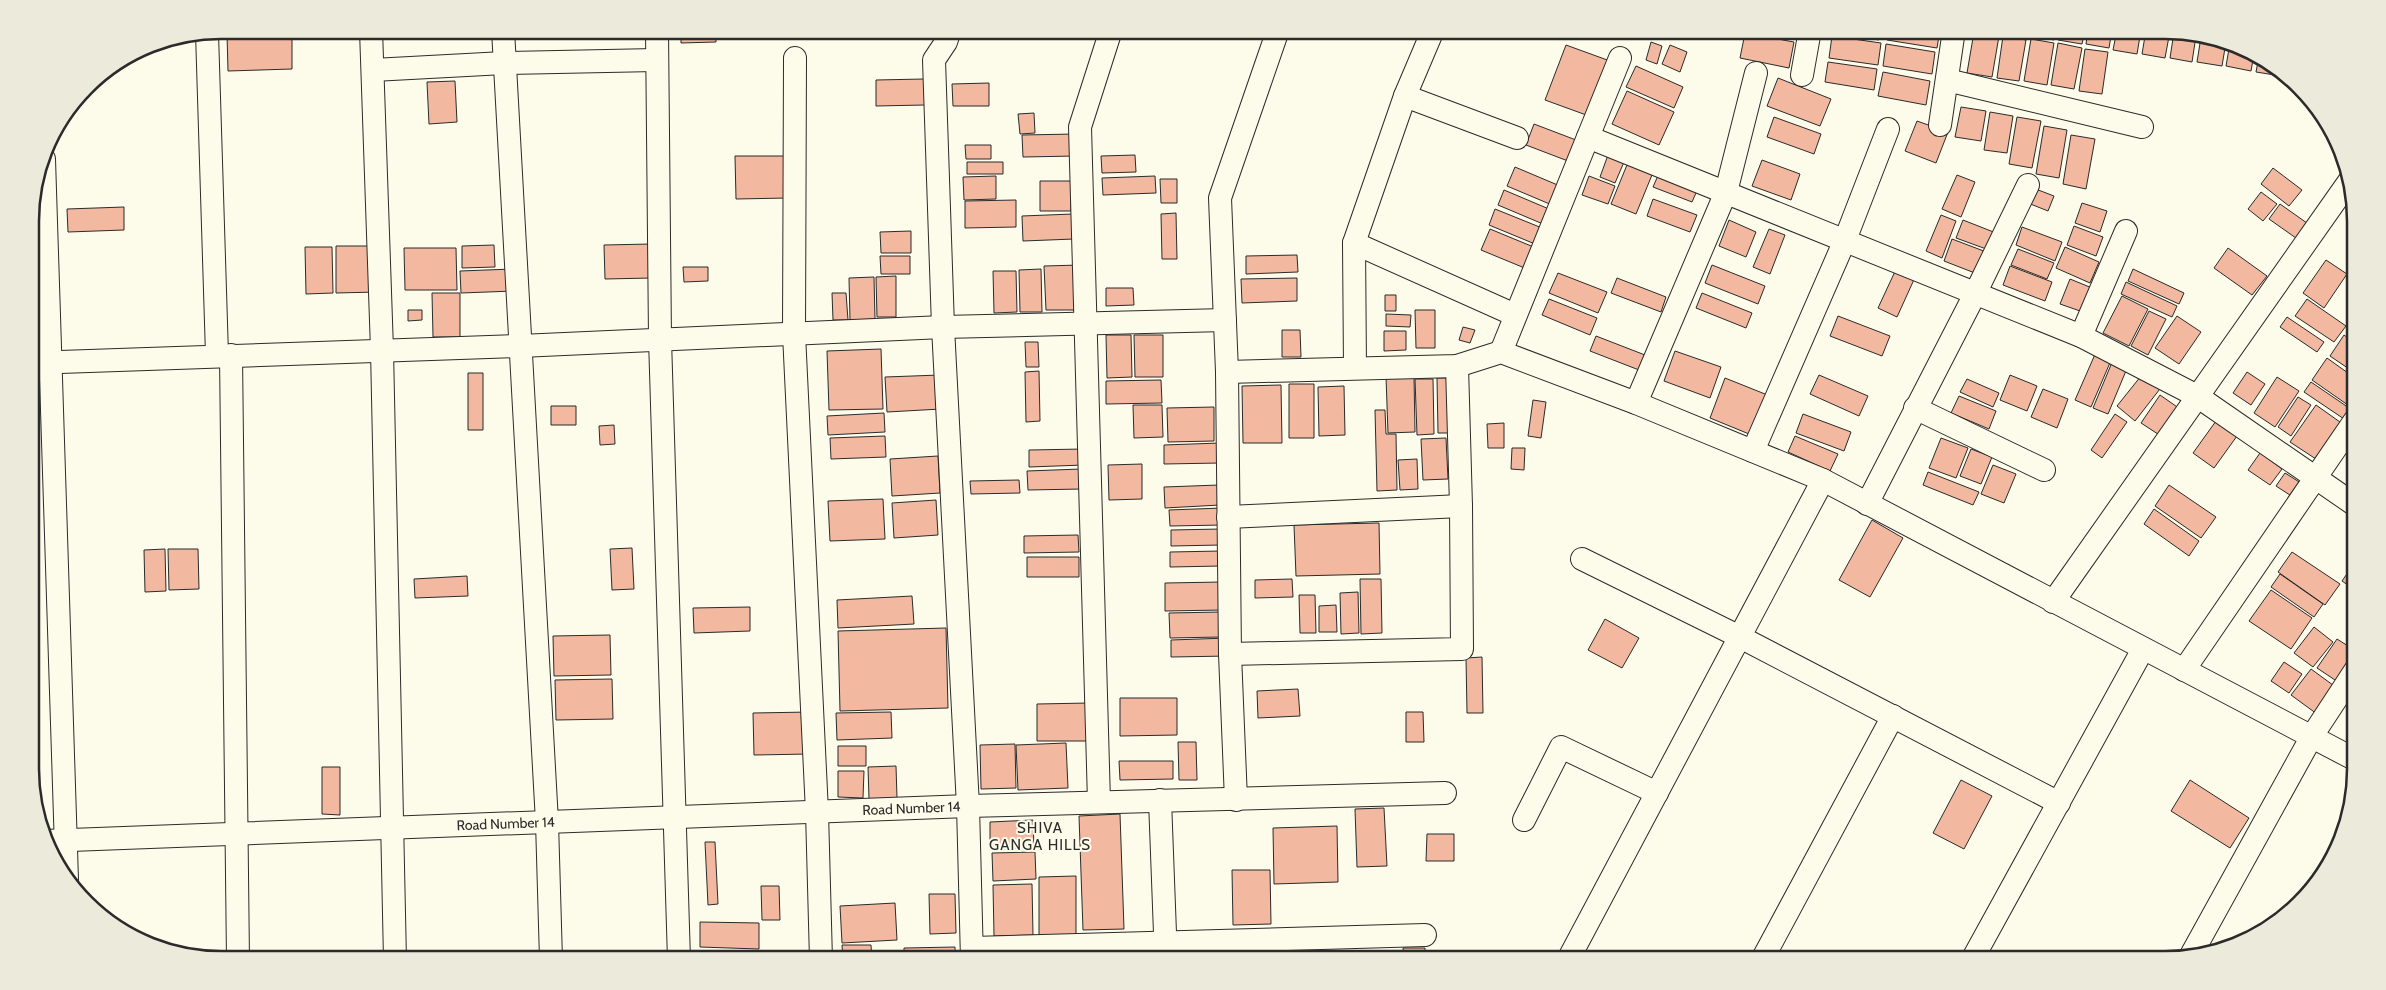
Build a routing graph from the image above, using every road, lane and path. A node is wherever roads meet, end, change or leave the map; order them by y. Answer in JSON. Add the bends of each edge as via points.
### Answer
{"nodes":[{"id":1,"x":207,"y":39,"type":"edge"},
{"id":2,"x":371,"y":39,"type":"edge"},
{"id":3,"x":503,"y":39,"type":"edge"},
{"id":4,"x":657,"y":39,"type":"edge"},
{"id":5,"x":947,"y":39,"type":"edge"},
{"id":6,"x":1108,"y":39,"type":"edge"},
{"id":7,"x":1275,"y":39,"type":"edge"},
{"id":8,"x":1429,"y":39,"type":"edge"},
{"id":9,"x":1808,"y":39,"type":"edge"},
{"id":10,"x":1953,"y":39,"type":"edge"},
{"id":11,"x":795,"y":58,"type":"dead end"},
{"id":12,"x":1620,"y":58,"type":"dead end"},
{"id":13,"x":656,"y":60,"type":"junction"},
{"id":14,"x":504,"y":63,"type":"junction"},
{"id":15,"x":373,"y":70,"type":"junction"},
{"id":16,"x":1756,"y":73,"type":"dead end"},
{"id":17,"x":1802,"y":75,"type":"dead end"},
{"id":18,"x":1947,"y":80,"type":"junction"},
{"id":19,"x":1405,"y":96,"type":"junction"},
{"id":20,"x":1940,"y":125,"type":"dead end"},
{"id":21,"x":2142,"y":127,"type":"dead end"},
{"id":22,"x":1888,"y":129,"type":"dead end"},
{"id":23,"x":1588,"y":137,"type":"junction"},
{"id":24,"x":1517,"y":138,"type":"dead end"},
{"id":25,"x":44,"y":179,"type":"edge"},
{"id":26,"x":2028,"y":185,"type":"dead end"},
{"id":27,"x":2344,"y":188,"type":"edge"},
{"id":28,"x":1726,"y":192,"type":"junction"},
{"id":29,"x":2126,"y":231,"type":"dead end"},
{"id":30,"x":1845,"y":240,"type":"junction"},
{"id":31,"x":1354,"y":243,"type":"junction"},
{"id":32,"x":1975,"y":294,"type":"junction"},
{"id":33,"x":1515,"y":315,"type":"junction"},
{"id":34,"x":1225,"y":320,"type":"junction"},
{"id":35,"x":1086,"y":322,"type":"junction"},
{"id":36,"x":943,"y":327,"type":"junction"},
{"id":37,"x":794,"y":334,"type":"junction"},
{"id":38,"x":2081,"y":336,"type":"junction"},
{"id":39,"x":660,"y":339,"type":"junction"},
{"id":40,"x":520,"y":346,"type":"junction"},
{"id":41,"x":382,"y":350,"type":"junction"},
{"id":42,"x":1501,"y":352,"type":"junction"},
{"id":43,"x":224,"y":355,"type":"junction"},
{"id":44,"x":41,"y":363,"type":"edge"},
{"id":45,"x":1457,"y":366,"type":"junction"},
{"id":46,"x":1355,"y":368,"type":"junction"},
{"id":47,"x":1226,"y":372,"type":"junction"},
{"id":48,"x":2198,"y":396,"type":"junction"},
{"id":49,"x":1636,"y":403,"type":"junction"},
{"id":50,"x":1915,"y":408,"type":"junction"},
{"id":51,"x":2347,"y":431,"type":"edge"},
{"id":52,"x":1753,"y":451,"type":"junction"},
{"id":53,"x":2044,"y":470,"type":"dead end"},
{"id":54,"x":2316,"y":476,"type":"junction"},
{"id":55,"x":1823,"y":480,"type":"junction"},
{"id":56,"x":2347,"y":499,"type":"edge"},
{"id":57,"x":1867,"y":504,"type":"junction"},
{"id":58,"x":1461,"y":506,"type":"junction"},
{"id":59,"x":1228,"y":517,"type":"junction"},
{"id":60,"x":1582,"y":559,"type":"dead end"},
{"id":61,"x":2053,"y":602,"type":"junction"},
{"id":62,"x":1740,"y":637,"type":"junction"},
{"id":63,"x":2143,"y":649,"type":"junction"},
{"id":64,"x":1230,"y":654,"type":"junction"},
{"id":65,"x":2184,"y":670,"type":"junction"},
{"id":66,"x":2347,"y":683,"type":"edge"},
{"id":67,"x":1893,"y":716,"type":"junction"},
{"id":68,"x":2312,"y":736,"type":"junction"},
{"id":69,"x":2347,"y":755,"type":"edge"},
{"id":70,"x":1444,"y":793,"type":"dead end"},
{"id":71,"x":1657,"y":793,"type":"junction"},
{"id":72,"x":1160,"y":800,"type":"junction"},
{"id":73,"x":1236,"y":800,"type":"junction"},
{"id":74,"x":1099,"y":802,"type":"junction"},
{"id":75,"x":2059,"y":803,"type":"junction"},
{"id":76,"x":968,"y":806,"type":"junction"},
{"id":77,"x":817,"y":812,"type":"junction"},
{"id":78,"x":675,"y":818,"type":"junction"},
{"id":79,"x":1524,"y":820,"type":"dead end"},
{"id":80,"x":547,"y":822,"type":"junction"},
{"id":81,"x":391,"y":828,"type":"junction"},
{"id":82,"x":235,"y":834,"type":"junction"},
{"id":83,"x":55,"y":841,"type":"edge"},
{"id":84,"x":1425,"y":935,"type":"dead end"},
{"id":85,"x":2194,"y":949,"type":"edge"},
{"id":86,"x":238,"y":951,"type":"edge"},
{"id":87,"x":395,"y":951,"type":"edge"},
{"id":88,"x":551,"y":951,"type":"edge"},
{"id":89,"x":679,"y":951,"type":"edge"},
{"id":90,"x":821,"y":951,"type":"edge"},
{"id":91,"x":972,"y":951,"type":"edge"},
{"id":92,"x":1166,"y":951,"type":"edge"},
{"id":93,"x":1573,"y":951,"type":"edge"},
{"id":94,"x":1767,"y":951,"type":"edge"},
{"id":95,"x":1977,"y":951,"type":"edge"}],
"edges":[{"from":1,"to":43,"type":"street"},
{"from":2,"to":15,"type":"street"},
{"from":3,"to":14,"type":"street"},
{"from":4,"to":13,"type":"street"},
{"from":5,"to":36,"type":"street","via":[[934,60]]},
{"from":6,"to":35,"type":"street","via":[[1080,127]]},
{"from":7,"to":34,"type":"street","via":[[1220,198]]},
{"from":8,"to":19,"type":"street"},
{"from":9,"to":17,"type":"street"},
{"from":10,"to":18,"type":"street"},
{"from":11,"to":37,"type":"street"},
{"from":12,"to":23,"type":"street"},
{"from":13,"to":14,"type":"street"},
{"from":13,"to":39,"type":"street"},
{"from":14,"to":15,"type":"street"},
{"from":14,"to":40,"type":"street"},
{"from":15,"to":41,"type":"street"},
{"from":16,"to":28,"type":"street"},
{"from":18,"to":20,"type":"street"},
{"from":18,"to":21,"type":"street"},
{"from":19,"to":24,"type":"street"},
{"from":19,"to":31,"type":"street"},
{"from":22,"to":30,"type":"street"},
{"from":23,"to":28,"type":"street"},
{"from":23,"to":33,"type":"street"},
{"from":25,"to":44,"type":"street"},
{"from":26,"to":32,"type":"street"},
{"from":27,"to":48,"type":"street"},
{"from":28,"to":30,"type":"street"},
{"from":28,"to":49,"type":"street"},
{"from":29,"to":38,"type":"street"},
{"from":30,"to":32,"type":"street"},
{"from":30,"to":52,"type":"street"},
{"from":31,"to":33,"type":"street"},
{"from":31,"to":46,"type":"street"},
{"from":32,"to":38,"type":"street"},
{"from":32,"to":50,"type":"street"},
{"from":33,"to":42,"type":"street"},
{"from":34,"to":35,"type":"street"},
{"from":34,"to":47,"type":"street"},
{"from":35,"to":36,"type":"street"},
{"from":35,"to":74,"type":"street"},
{"from":36,"to":37,"type":"street"},
{"from":36,"to":76,"type":"street"},
{"from":37,"to":39,"type":"street"},
{"from":37,"to":77,"type":"street"},
{"from":38,"to":48,"type":"street"},
{"from":39,"to":40,"type":"street"},
{"from":39,"to":78,"type":"street"},
{"from":40,"to":41,"type":"street"},
{"from":40,"to":80,"type":"street"},
{"from":41,"to":43,"type":"street"},
{"from":41,"to":81,"type":"street"},
{"from":42,"to":45,"type":"street"},
{"from":42,"to":49,"type":"street"},
{"from":43,"to":44,"type":"street"},
{"from":43,"to":82,"type":"street"},
{"from":44,"to":83,"type":"street"},
{"from":45,"to":46,"type":"street"},
{"from":45,"to":58,"type":"street"},
{"from":46,"to":47,"type":"street"},
{"from":47,"to":59,"type":"street"},
{"from":48,"to":54,"type":"street"},
{"from":48,"to":61,"type":"street"},
{"from":49,"to":52,"type":"street"},
{"from":50,"to":53,"type":"street"},
{"from":50,"to":57,"type":"street"},
{"from":51,"to":54,"type":"street"},
{"from":52,"to":55,"type":"street"},
{"from":54,"to":56,"type":"street"},
{"from":54,"to":65,"type":"street"},
{"from":55,"to":57,"type":"street"},
{"from":55,"to":62,"type":"street"},
{"from":57,"to":61,"type":"street"},
{"from":58,"to":59,"type":"street"},
{"from":58,"to":64,"type":"street","via":[[1462,649]]},
{"from":59,"to":64,"type":"street"},
{"from":60,"to":62,"type":"street"},
{"from":61,"to":63,"type":"street"},
{"from":62,"to":67,"type":"street"},
{"from":62,"to":71,"type":"street"},
{"from":63,"to":65,"type":"street"},
{"from":63,"to":75,"type":"street"},
{"from":64,"to":73,"type":"street"},
{"from":65,"to":68,"type":"street"},
{"from":66,"to":68,"type":"street"},
{"from":67,"to":75,"type":"street"},
{"from":67,"to":94,"type":"street"},
{"from":68,"to":69,"type":"street"},
{"from":68,"to":85,"type":"street"},
{"from":70,"to":73,"type":"street","name":"Road Number 14"},
{"from":71,"to":79,"type":"street","via":[[1561,747]]},
{"from":71,"to":93,"type":"street"},
{"from":72,"to":73,"type":"street","name":"Road Number 14"},
{"from":72,"to":74,"type":"street","name":"Road Number 14"},
{"from":72,"to":92,"type":"street"},
{"from":74,"to":76,"type":"street","name":"Road Number 14"},
{"from":75,"to":95,"type":"street"},
{"from":76,"to":77,"type":"street","name":"Road Number 14"},
{"from":76,"to":91,"type":"street"},
{"from":77,"to":78,"type":"street","name":"Road Number 14"},
{"from":77,"to":90,"type":"street"},
{"from":78,"to":80,"type":"street","name":"Road Number 14"},
{"from":78,"to":89,"type":"street"},
{"from":80,"to":81,"type":"street","name":"Road Number 14"},
{"from":80,"to":88,"type":"street"},
{"from":81,"to":82,"type":"street","name":"Road Number 14"},
{"from":81,"to":87,"type":"street"},
{"from":82,"to":83,"type":"street","name":"Road Number 14"},
{"from":82,"to":86,"type":"street"},
{"from":84,"to":92,"type":"street"}]}
